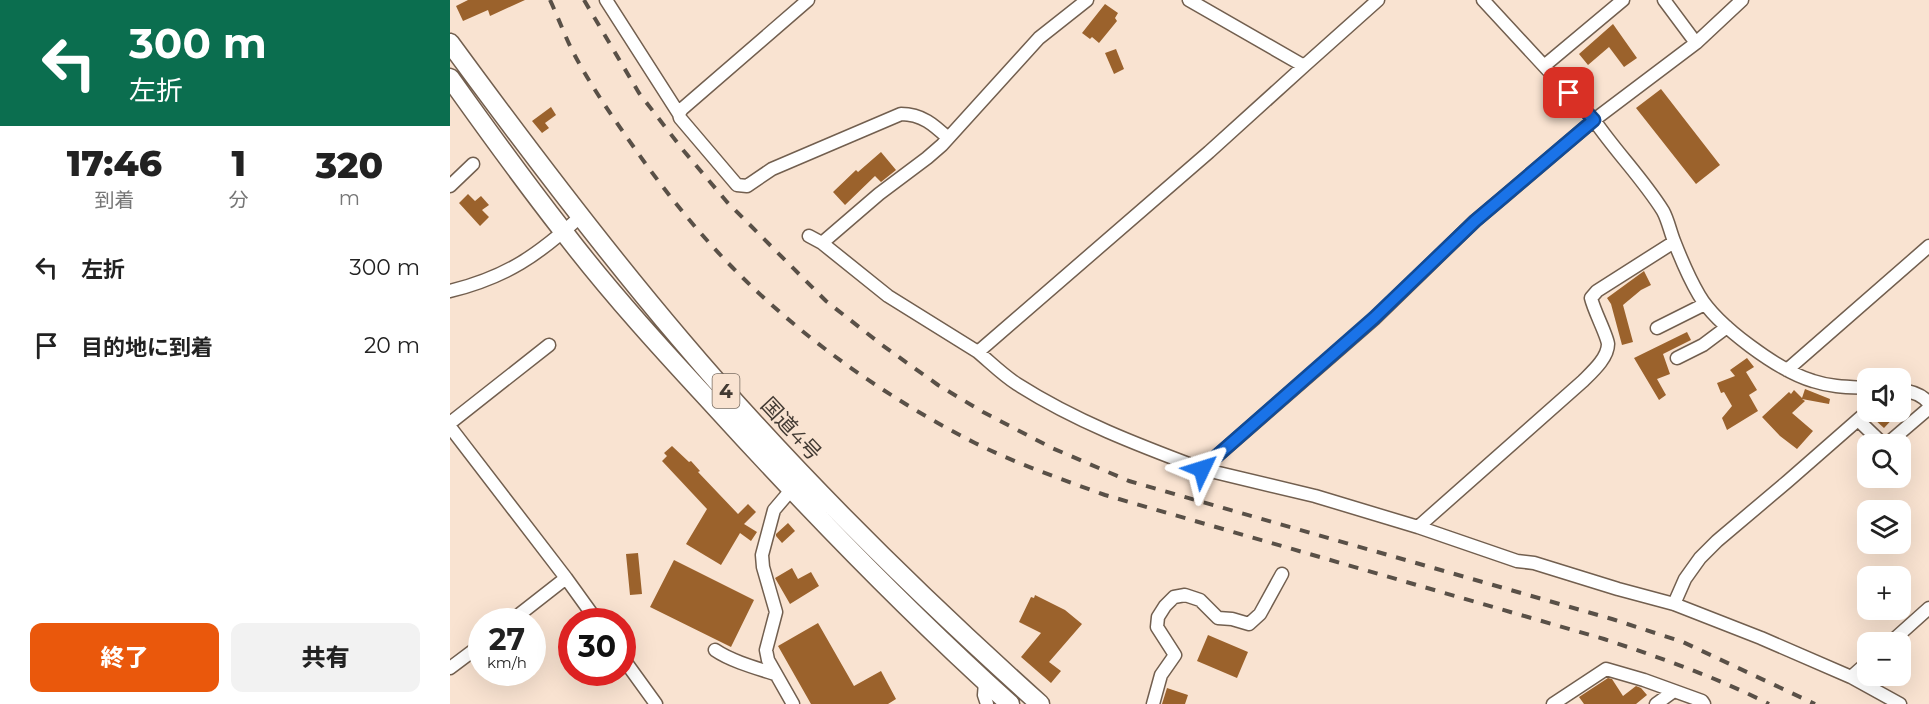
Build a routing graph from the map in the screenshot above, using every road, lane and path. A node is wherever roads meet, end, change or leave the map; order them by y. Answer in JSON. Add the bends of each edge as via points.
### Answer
{"nodes":[{"id":1,"x":606,"y":0,"type":"edge"},
{"id":2,"x":808,"y":0,"type":"edge"},
{"id":3,"x":1087,"y":0,"type":"edge"},
{"id":4,"x":1189,"y":0,"type":"edge"},
{"id":5,"x":1378,"y":0,"type":"edge"},
{"id":6,"x":1483,"y":0,"type":"edge"},
{"id":7,"x":1623,"y":0,"type":"edge"},
{"id":8,"x":1664,"y":0,"type":"edge"},
{"id":9,"x":1742,"y":0,"type":"edge"},
{"id":10,"x":450,"y":43,"type":"edge"},
{"id":11,"x":1696,"y":43,"type":"junction"},
{"id":12,"x":1304,"y":66,"type":"junction"},
{"id":13,"x":1544,"y":66,"type":"junction"},
{"id":14,"x":450,"y":78,"type":"edge"},
{"id":15,"x":679,"y":114,"type":"junction"},
{"id":16,"x":1594,"y":120,"type":"junction"},
{"id":17,"x":948,"y":138,"type":"junction"},
{"id":18,"x":473,"y":164,"type":"dead end"},
{"id":19,"x":450,"y":186,"type":"edge"},
{"id":20,"x":581,"y":216,"type":"junction"},
{"id":21,"x":563,"y":232,"type":"junction"},
{"id":22,"x":808,"y":236,"type":"dead end"},
{"id":23,"x":1674,"y":242,"type":"junction"},
{"id":24,"x":822,"y":243,"type":"junction"},
{"id":25,"x":1929,"y":246,"type":"edge"},
{"id":26,"x":450,"y":291,"type":"edge"},
{"id":27,"x":1705,"y":304,"type":"junction"},
{"id":28,"x":1727,"y":327,"type":"junction"},
{"id":29,"x":1657,"y":328,"type":"dead end"},
{"id":30,"x":549,"y":345,"type":"dead end"},
{"id":31,"x":978,"y":352,"type":"junction"},
{"id":32,"x":1677,"y":358,"type":"dead end"},
{"id":33,"x":1787,"y":369,"type":"junction"},
{"id":34,"x":1857,"y":387,"type":"edge"},
{"id":35,"x":1911,"y":392,"type":"edge"},
{"id":36,"x":1929,"y":403,"type":"edge"},
{"id":37,"x":1929,"y":408,"type":"edge"},
{"id":38,"x":1857,"y":421,"type":"edge"},
{"id":39,"x":1860,"y":422,"type":"edge"},
{"id":40,"x":450,"y":425,"type":"edge"},
{"id":41,"x":1874,"y":434,"type":"edge"},
{"id":42,"x":1897,"y":434,"type":"edge"},
{"id":43,"x":1202,"y":469,"type":"junction"},
{"id":44,"x":791,"y":490,"type":"junction"},
{"id":45,"x":1418,"y":527,"type":"junction"},
{"id":46,"x":1282,"y":574,"type":"dead end"},
{"id":47,"x":567,"y":578,"type":"junction"},
{"id":48,"x":1674,"y":604,"type":"junction"},
{"id":49,"x":528,"y":608,"type":"edge"},
{"id":50,"x":588,"y":608,"type":"edge"},
{"id":51,"x":1929,"y":608,"type":"edge"},
{"id":52,"x":1902,"y":632,"type":"edge"},
{"id":53,"x":715,"y":650,"type":"dead end"},
{"id":54,"x":468,"y":654,"type":"edge"},
{"id":55,"x":450,"y":668,"type":"edge"},
{"id":56,"x":1857,"y":672,"type":"edge"},
{"id":57,"x":775,"y":674,"type":"junction"},
{"id":58,"x":636,"y":676,"type":"edge"},
{"id":59,"x":1851,"y":677,"type":"junction"},
{"id":60,"x":985,"y":682,"type":"junction"},
{"id":61,"x":1674,"y":691,"type":"junction"},
{"id":62,"x":656,"y":704,"type":"edge"},
{"id":63,"x":793,"y":704,"type":"edge"},
{"id":64,"x":987,"y":704,"type":"edge"},
{"id":65,"x":1010,"y":704,"type":"edge"},
{"id":66,"x":1040,"y":704,"type":"edge"},
{"id":67,"x":1153,"y":704,"type":"edge"},
{"id":68,"x":1553,"y":704,"type":"edge"},
{"id":69,"x":1656,"y":704,"type":"edge"},
{"id":70,"x":1704,"y":704,"type":"edge"},
{"id":71,"x":1900,"y":704,"type":"edge"}],
"edges":[{"from":1,"to":15,"type":"street"},
{"from":2,"to":15,"type":"street"},
{"from":3,"to":17,"type":"street","via":[[1039,38]]},
{"from":4,"to":12,"type":"street"},
{"from":5,"to":12,"type":"street"},
{"from":6,"to":13,"type":"street"},
{"from":7,"to":13,"type":"street"},
{"from":8,"to":11,"type":"street"},
{"from":9,"to":11,"type":"street"},
{"from":10,"to":20,"type":"highway","name":"国道4号","number":"4"},
{"from":11,"to":16,"type":"street"},
{"from":12,"to":31,"type":"street"},
{"from":13,"to":16,"type":"street"},
{"from":14,"to":21,"type":"highway","name":"国道4号","number":"4"},
{"from":15,"to":17,"type":"street","via":[[733,181],[742,186],[772,169],[901,114],[924,117]]},
{"from":16,"to":23,"type":"street","via":[[1664,213]]},
{"from":16,"to":43,"type":"street","via":[[1475,221],[1374,318]]},
{"from":17,"to":24,"type":"street"},
{"from":18,"to":19,"type":"street"},
{"from":20,"to":21,"type":"street"},
{"from":20,"to":66,"type":"highway","name":"国道4号","number":"4","via":[[681,340],[804,477],[896,570]]},
{"from":21,"to":26,"type":"street","via":[[528,260],[474,285]]},
{"from":21,"to":44,"type":"highway","name":"国道4号","number":"4","via":[[666,354]]},
{"from":22,"to":24,"type":"street"},
{"from":23,"to":27,"type":"street"},
{"from":23,"to":45,"type":"street","via":[[1591,298],[1608,343],[1598,366]]},
{"from":24,"to":31,"type":"street","via":[[888,296]]},
{"from":25,"to":33,"type":"street"},
{"from":27,"to":28,"type":"street"},
{"from":27,"to":29,"type":"street"},
{"from":28,"to":32,"type":"street"},
{"from":28,"to":33,"type":"street"},
{"from":30,"to":40,"type":"street"},
{"from":31,"to":43,"type":"street","via":[[1016,383],[1082,421]]},
{"from":33,"to":34,"type":"street","via":[[1813,381]]},
{"from":35,"to":36,"type":"street"},
{"from":37,"to":42,"type":"street"},
{"from":38,"to":48,"type":"street","via":[[1700,558]]},
{"from":39,"to":41,"type":"street"},
{"from":40,"to":47,"type":"street"},
{"from":43,"to":45,"type":"street","via":[[1315,496]]},
{"from":44,"to":57,"type":"street","via":[[774,510],[762,555],[776,612],[766,650]]},
{"from":44,"to":60,"type":"highway","name":"国道4号","number":"4"},
{"from":45,"to":48,"type":"street","via":[[1517,561]]},
{"from":46,"to":67,"type":"street","via":[[1260,614],[1249,624],[1218,618],[1200,600],[1185,594],[1164,606],[1157,627],[1175,656],[1161,675]]},
{"from":47,"to":49,"type":"street"},
{"from":47,"to":50,"type":"street"},
{"from":48,"to":59,"type":"street"},
{"from":51,"to":52,"type":"street"},
{"from":53,"to":57,"type":"street","via":[[728,659]]},
{"from":54,"to":55,"type":"street"},
{"from":56,"to":59,"type":"street"},
{"from":57,"to":63,"type":"street"},
{"from":58,"to":62,"type":"street"},
{"from":59,"to":71,"type":"street"},
{"from":60,"to":64,"type":"street"},
{"from":60,"to":65,"type":"highway","name":"国道4号","number":"4"},
{"from":61,"to":68,"type":"street","via":[[1606,669]]},
{"from":61,"to":69,"type":"street"},
{"from":61,"to":70,"type":"street"}]}
